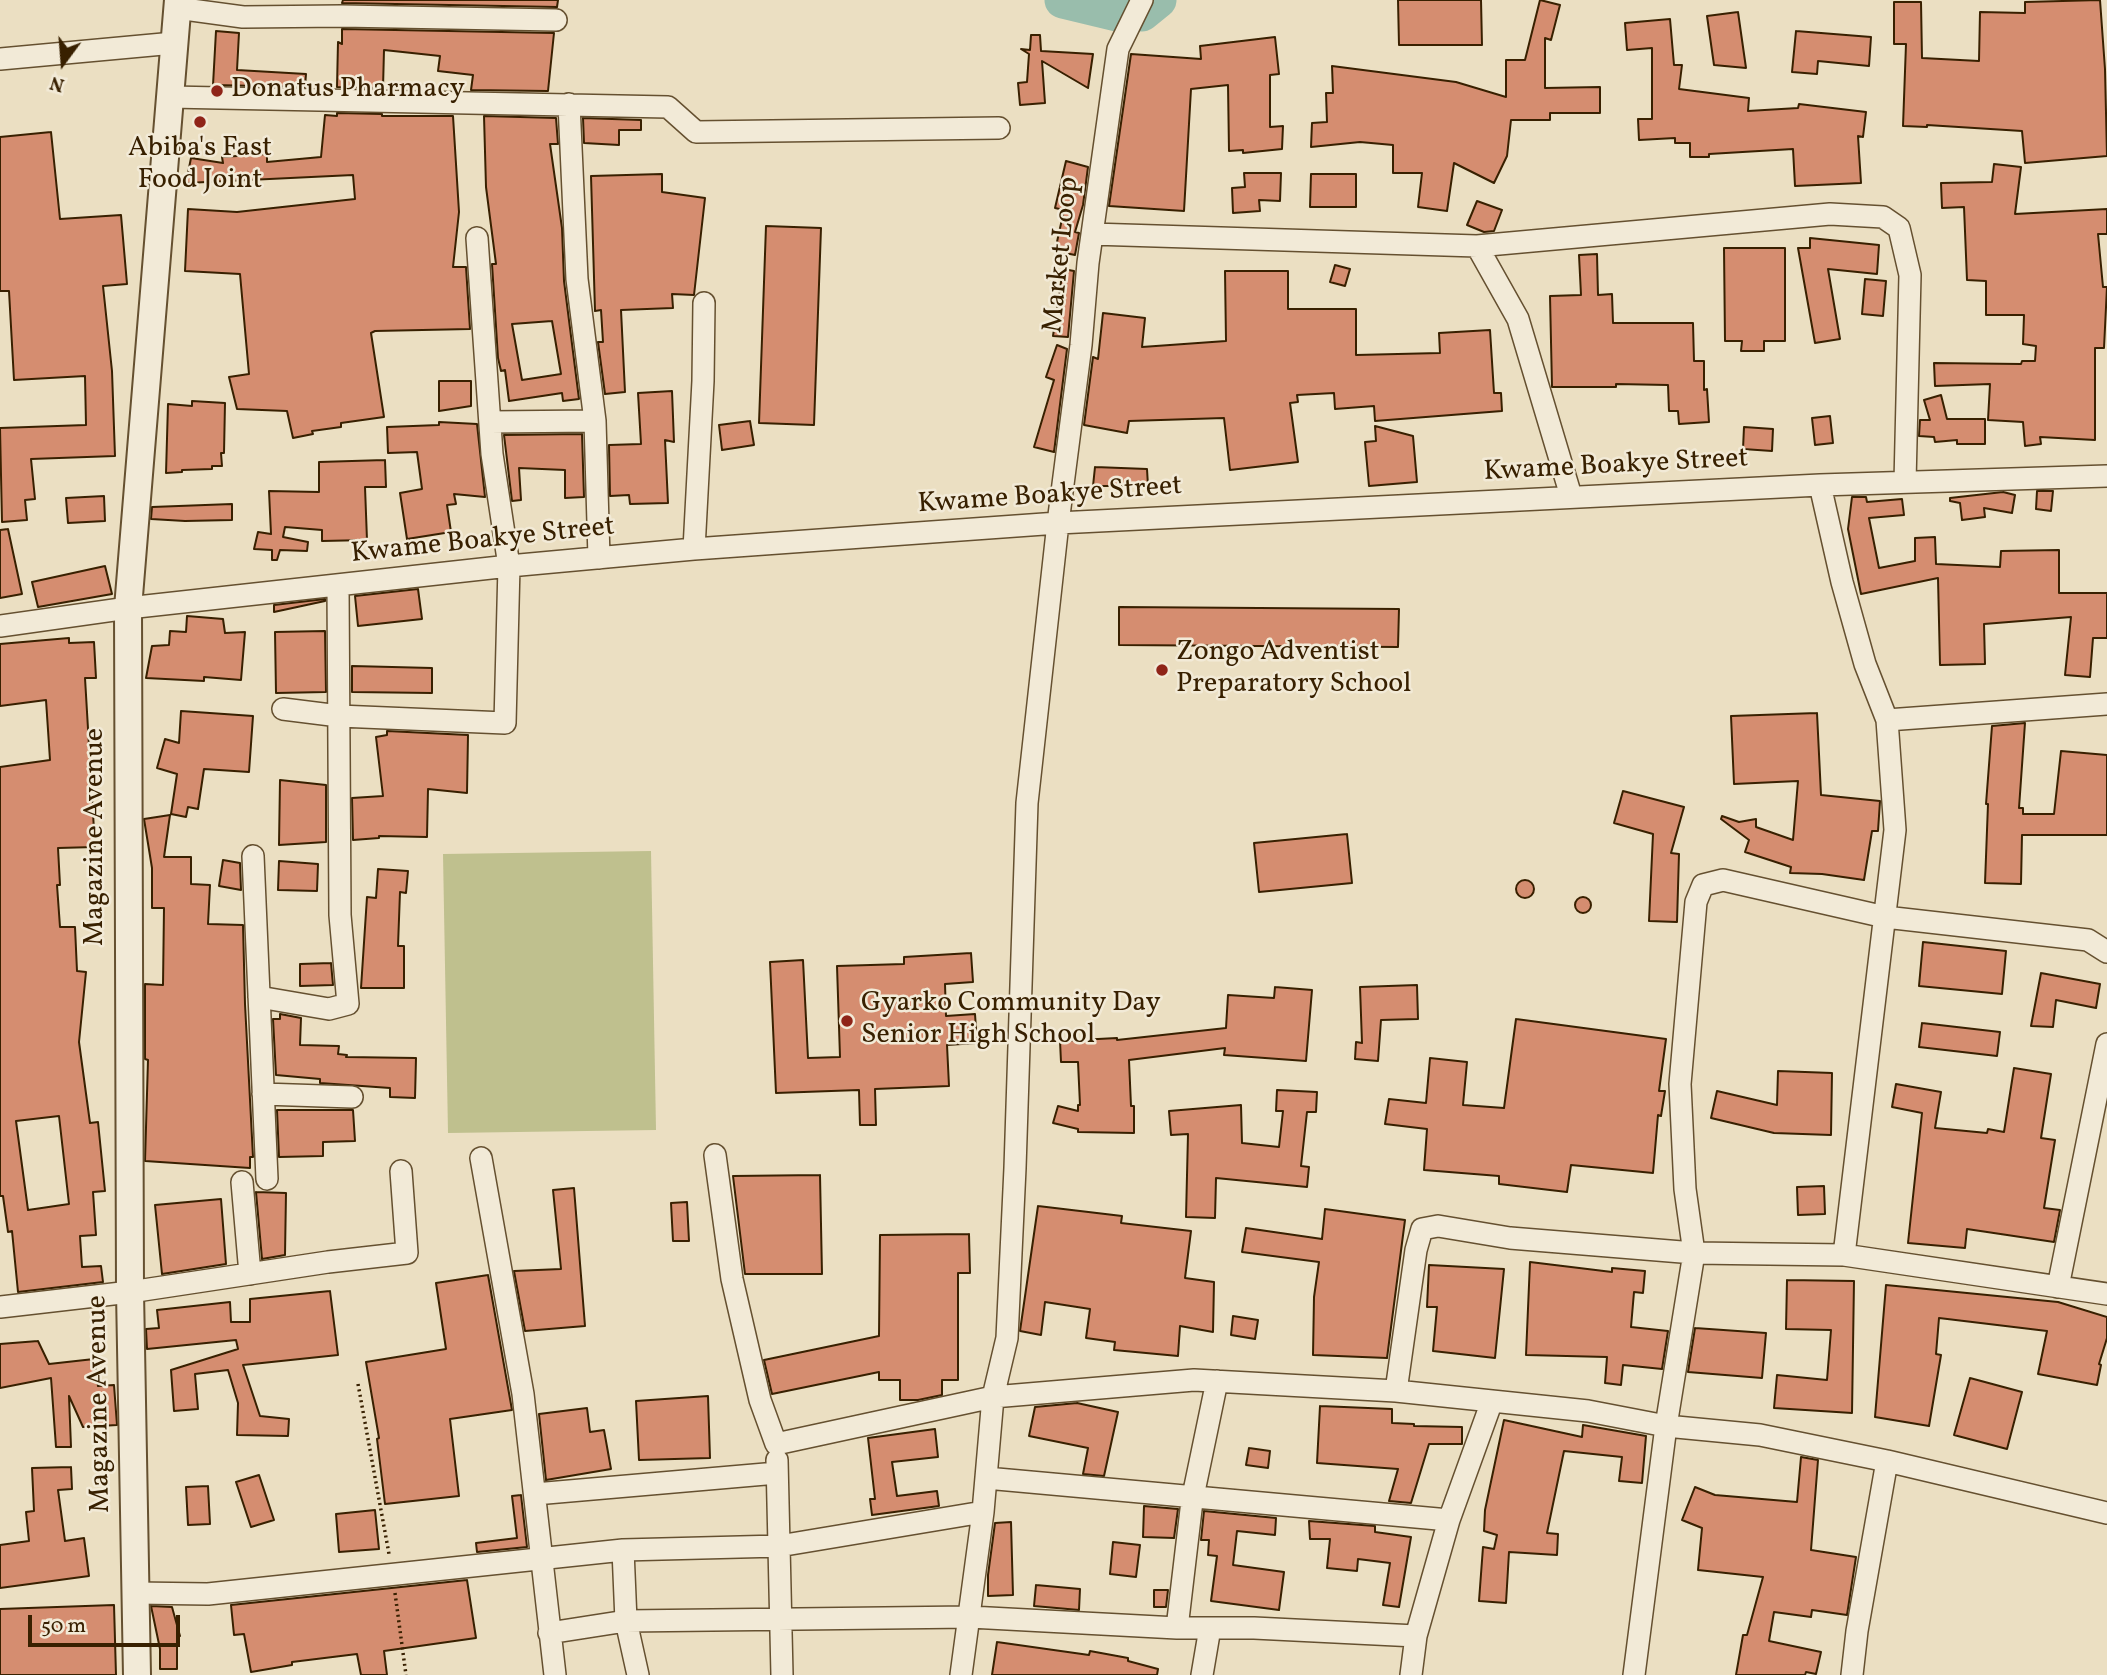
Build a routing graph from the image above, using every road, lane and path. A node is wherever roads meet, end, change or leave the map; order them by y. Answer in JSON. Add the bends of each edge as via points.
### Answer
{"nodes":[{"id":1,"x":1142,"y":0,"type":"edge"},
{"id":2,"x":177,"y":4,"type":"edge"},
{"id":3,"x":556,"y":20,"type":"dead end"},
{"id":4,"x":174,"y":43,"type":"junction"},
{"id":5,"x":0,"y":59,"type":"edge"},
{"id":6,"x":170,"y":97,"type":"junction"},
{"id":7,"x":569,"y":104,"type":"junction"},
{"id":8,"x":999,"y":128,"type":"dead end"},
{"id":9,"x":1092,"y":234,"type":"junction"},
{"id":10,"x":477,"y":238,"type":"dead end"},
{"id":11,"x":1477,"y":246,"type":"junction"},
{"id":12,"x":704,"y":303,"type":"dead end"},
{"id":13,"x":595,"y":421,"type":"junction"},
{"id":14,"x":490,"y":422,"type":"junction"},
{"id":15,"x":2107,"y":476,"type":"edge"},
{"id":16,"x":1905,"y":482,"type":"junction"},
{"id":17,"x":1820,"y":485,"type":"junction"},
{"id":18,"x":1571,"y":496,"type":"junction"},
{"id":19,"x":1058,"y":523,"type":"junction"},
{"id":20,"x":694,"y":549,"type":"junction"},
{"id":21,"x":599,"y":558,"type":"junction"},
{"id":22,"x":509,"y":566,"type":"junction"},
{"id":23,"x":338,"y":585,"type":"junction"},
{"id":24,"x":128,"y":608,"type":"junction"},
{"id":25,"x":0,"y":626,"type":"edge"},
{"id":26,"x":2107,"y":704,"type":"edge"},
{"id":27,"x":283,"y":709,"type":"dead end"},
{"id":28,"x":339,"y":716,"type":"junction"},
{"id":29,"x":1887,"y":720,"type":"junction"},
{"id":30,"x":253,"y":856,"type":"dead end"},
{"id":31,"x":1885,"y":917,"type":"junction"},
{"id":32,"x":2107,"y":952,"type":"edge"},
{"id":33,"x":259,"y":998,"type":"junction"},
{"id":34,"x":2107,"y":1044,"type":"edge"},
{"id":35,"x":263,"y":1094,"type":"junction"},
{"id":36,"x":352,"y":1097,"type":"dead end"},
{"id":37,"x":715,"y":1155,"type":"dead end"},
{"id":38,"x":481,"y":1158,"type":"dead end"},
{"id":39,"x":401,"y":1171,"type":"dead end"},
{"id":40,"x":267,"y":1179,"type":"dead end"},
{"id":41,"x":242,"y":1182,"type":"dead end"},
{"id":42,"x":1694,"y":1253,"type":"junction"},
{"id":43,"x":1844,"y":1255,"type":"junction"},
{"id":44,"x":250,"y":1274,"type":"junction"},
{"id":45,"x":2058,"y":1287,"type":"junction"},
{"id":46,"x":130,"y":1292,"type":"junction"},
{"id":47,"x":2107,"y":1294,"type":"edge"},
{"id":48,"x":0,"y":1307,"type":"edge"},
{"id":49,"x":1217,"y":1381,"type":"junction"},
{"id":50,"x":358,"y":1384,"type":"dead end"},
{"id":51,"x":1396,"y":1391,"type":"junction"},
{"id":52,"x":993,"y":1397,"type":"junction"},
{"id":53,"x":1492,"y":1401,"type":"junction"},
{"id":54,"x":1666,"y":1426,"type":"junction"},
{"id":55,"x":776,"y":1444,"type":"junction"},
{"id":56,"x":1887,"y":1461,"type":"junction"},
{"id":57,"x":777,"y":1473,"type":"junction"},
{"id":58,"x":986,"y":1478,"type":"junction"},
{"id":59,"x":535,"y":1494,"type":"junction"},
{"id":60,"x":1193,"y":1497,"type":"junction"},
{"id":61,"x":983,"y":1512,"type":"junction"},
{"id":62,"x":2107,"y":1513,"type":"edge"},
{"id":63,"x":1449,"y":1520,"type":"junction"},
{"id":64,"x":779,"y":1546,"type":"junction"},
{"id":65,"x":623,"y":1550,"type":"junction"},
{"id":66,"x":543,"y":1558,"type":"junction"},
{"id":67,"x":393,"y":1574,"type":"junction"},
{"id":68,"x":135,"y":1593,"type":"junction"},
{"id":69,"x":970,"y":1617,"type":"junction"},
{"id":70,"x":782,"y":1619,"type":"junction"},
{"id":71,"x":626,"y":1621,"type":"junction"},
{"id":72,"x":1177,"y":1628,"type":"junction"},
{"id":73,"x":1210,"y":1628,"type":"junction"},
{"id":74,"x":549,"y":1633,"type":"junction"},
{"id":75,"x":1416,"y":1636,"type":"junction"},
{"id":76,"x":136,"y":1675,"type":"edge"},
{"id":77,"x":406,"y":1675,"type":"edge"},
{"id":78,"x":555,"y":1675,"type":"edge"},
{"id":79,"x":638,"y":1675,"type":"edge"},
{"id":80,"x":782,"y":1675,"type":"edge"},
{"id":81,"x":961,"y":1675,"type":"edge"},
{"id":82,"x":1202,"y":1675,"type":"edge"},
{"id":83,"x":1411,"y":1675,"type":"edge"},
{"id":84,"x":1634,"y":1675,"type":"edge"},
{"id":85,"x":1852,"y":1675,"type":"edge"}],
"edges":[{"from":1,"to":9,"type":"street","name":"Market Loop","via":[[1118,49]]},
{"from":2,"to":3,"type":"street","via":[[243,17]]},
{"from":2,"to":4,"type":"street","name":"Magazine Avenue"},
{"from":4,"to":5,"type":"street"},
{"from":4,"to":6,"type":"street","name":"Magazine Avenue"},
{"from":6,"to":7,"type":"street"},
{"from":6,"to":24,"type":"street","name":"Magazine Avenue"},
{"from":7,"to":8,"type":"street","via":[[668,107],[696,132]]},
{"from":7,"to":13,"type":"street","via":[[577,279]]},
{"from":9,"to":11,"type":"street"},
{"from":9,"to":19,"type":"street","name":"Market Loop"},
{"from":10,"to":14,"type":"street"},
{"from":11,"to":16,"type":"street","via":[[1830,214],[1883,218],[1899,228],[1910,275]]},
{"from":11,"to":18,"type":"street","via":[[1518,319]]},
{"from":12,"to":20,"type":"street"},
{"from":13,"to":14,"type":"street"},
{"from":13,"to":21,"type":"street"},
{"from":14,"to":22,"type":"street"},
{"from":15,"to":16,"type":"street","name":"Kwame Boakye Street"},
{"from":16,"to":17,"type":"street","name":"Kwame Boakye Street"},
{"from":17,"to":18,"type":"street","name":"Kwame Boakye Street"},
{"from":17,"to":29,"type":"street","via":[[1865,664]]},
{"from":18,"to":19,"type":"street","name":"Kwame Boakye Street"},
{"from":19,"to":20,"type":"street","name":"Kwame Boakye Street"},
{"from":19,"to":52,"type":"street","name":"Market Loop","via":[[1027,803],[1007,1338]]},
{"from":20,"to":21,"type":"street","name":"Kwame Boakye Street"},
{"from":21,"to":22,"type":"street","name":"Kwame Boakye Street"},
{"from":22,"to":23,"type":"street","name":"Kwame Boakye Street"},
{"from":22,"to":28,"type":"street","via":[[505,723]]},
{"from":23,"to":24,"type":"street","name":"Kwame Boakye Street"},
{"from":23,"to":28,"type":"street"},
{"from":24,"to":25,"type":"street","name":"Kwame Boakye Street"},
{"from":24,"to":46,"type":"street","name":"Magazine Avenue"},
{"from":26,"to":29,"type":"street"},
{"from":27,"to":28,"type":"street"},
{"from":28,"to":33,"type":"street","via":[[340,915],[348,1004],[329,1009]]},
{"from":29,"to":31,"type":"street","via":[[1895,830]]},
{"from":30,"to":33,"type":"street"},
{"from":31,"to":32,"type":"street","via":[[2088,940]]},
{"from":31,"to":42,"type":"street","via":[[1723,880],[1703,885],[1696,902],[1680,1084],[1685,1189]]},
{"from":31,"to":43,"type":"street"},
{"from":33,"to":35,"type":"street"},
{"from":34,"to":45,"type":"street"},
{"from":35,"to":36,"type":"street"},
{"from":35,"to":40,"type":"street"},
{"from":37,"to":55,"type":"street","via":[[732,1279],[760,1400]]},
{"from":38,"to":59,"type":"street","via":[[523,1394]]},
{"from":39,"to":44,"type":"street","via":[[407,1253]]},
{"from":41,"to":44,"type":"street"},
{"from":42,"to":43,"type":"street"},
{"from":42,"to":51,"type":"street","via":[[1510,1238],[1438,1226],[1422,1229]]},
{"from":42,"to":54,"type":"street"},
{"from":43,"to":45,"type":"street"},
{"from":44,"to":46,"type":"street"},
{"from":45,"to":47,"type":"street"},
{"from":46,"to":48,"type":"street"},
{"from":46,"to":68,"type":"street","name":"Magazine Avenue"},
{"from":49,"to":51,"type":"street"},
{"from":49,"to":52,"type":"street"},
{"from":49,"to":60,"type":"street"},
{"from":50,"to":67,"type":"path"},
{"from":51,"to":53,"type":"street"},
{"from":52,"to":55,"type":"street"},
{"from":52,"to":58,"type":"street","name":"Market Loop"},
{"from":53,"to":54,"type":"street","via":[[1588,1411]]},
{"from":53,"to":63,"type":"street"},
{"from":54,"to":56,"type":"street","via":[[1760,1436]]},
{"from":54,"to":84,"type":"street"},
{"from":55,"to":57,"type":"street"},
{"from":56,"to":62,"type":"street"},
{"from":56,"to":85,"type":"street"},
{"from":57,"to":59,"type":"street"},
{"from":57,"to":64,"type":"street"},
{"from":58,"to":60,"type":"street"},
{"from":58,"to":61,"type":"street","name":"Market Loop"},
{"from":59,"to":66,"type":"street"},
{"from":60,"to":63,"type":"street"},
{"from":60,"to":72,"type":"street"},
{"from":61,"to":64,"type":"street"},
{"from":61,"to":69,"type":"street","name":"Market Loop"},
{"from":63,"to":75,"type":"street"},
{"from":64,"to":65,"type":"street"},
{"from":64,"to":70,"type":"street"},
{"from":65,"to":66,"type":"street"},
{"from":65,"to":71,"type":"street"},
{"from":66,"to":67,"type":"street"},
{"from":66,"to":74,"type":"street"},
{"from":67,"to":68,"type":"street","via":[[208,1594]]},
{"from":67,"to":77,"type":"path"},
{"from":68,"to":76,"type":"street","name":"Magazine Avenue"},
{"from":69,"to":70,"type":"street"},
{"from":69,"to":72,"type":"street"},
{"from":69,"to":81,"type":"street","name":"Market Loop"},
{"from":70,"to":71,"type":"street"},
{"from":70,"to":80,"type":"street"},
{"from":71,"to":74,"type":"street"},
{"from":71,"to":79,"type":"street"},
{"from":72,"to":73,"type":"street"},
{"from":73,"to":75,"type":"street"},
{"from":73,"to":82,"type":"street"},
{"from":74,"to":78,"type":"street"},
{"from":75,"to":83,"type":"street"}]}
